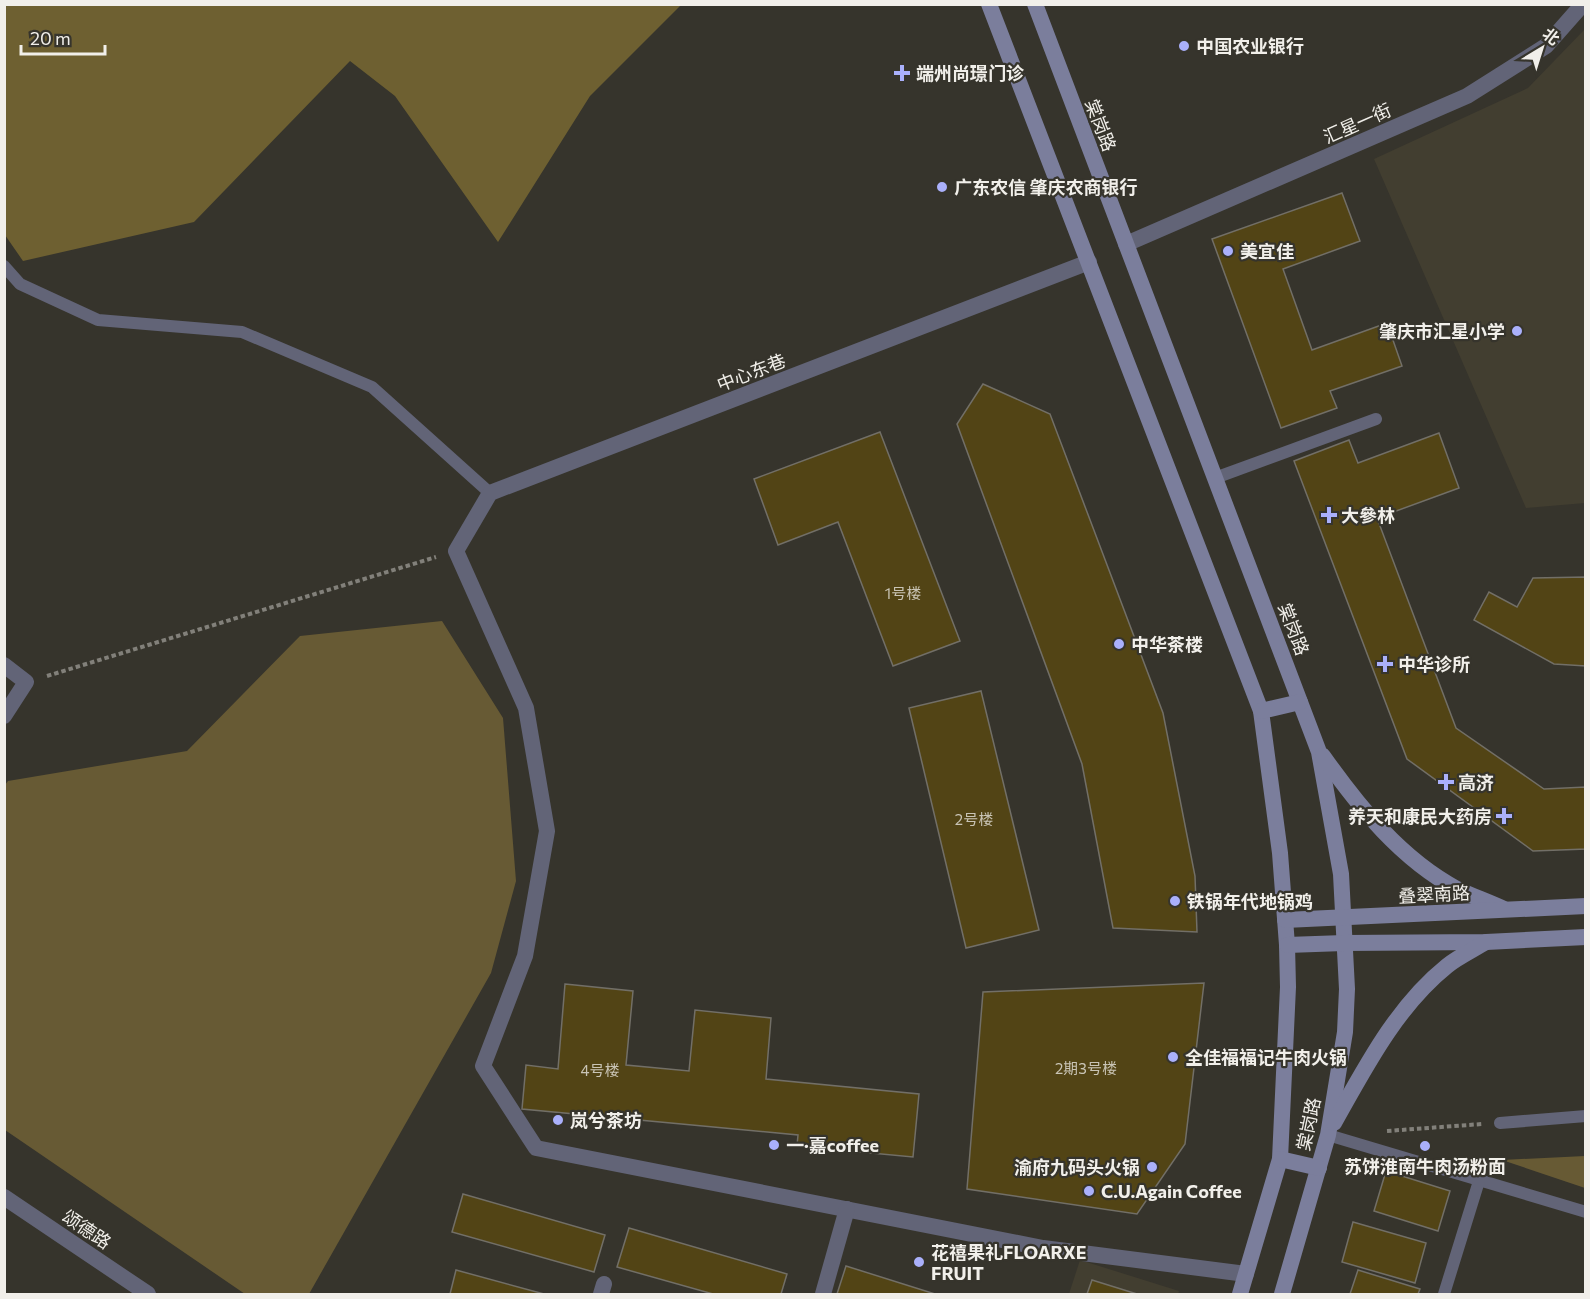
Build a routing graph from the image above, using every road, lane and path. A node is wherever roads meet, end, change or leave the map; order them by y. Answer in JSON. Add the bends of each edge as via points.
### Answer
{"nodes":[{"id":1,"x":989,"y":4,"type":"edge"},
{"id":2,"x":1035,"y":4,"type":"edge"},
{"id":3,"x":1583,"y":4,"type":"edge"},
{"id":4,"x":1126,"y":244,"type":"junction"},
{"id":5,"x":1089,"y":262,"type":"junction"},
{"id":6,"x":4,"y":266,"type":"edge"},
{"id":7,"x":1376,"y":419,"type":"dead end"},
{"id":8,"x":1215,"y":478,"type":"junction"},
{"id":9,"x":490,"y":493,"type":"junction"},
{"id":10,"x":456,"y":551,"type":"junction"},
{"id":11,"x":4,"y":665,"type":"edge"},
{"id":12,"x":26,"y":682,"type":"junction"},
{"id":13,"x":1300,"y":702,"type":"junction"},
{"id":14,"x":1261,"y":711,"type":"junction"},
{"id":15,"x":4,"y":716,"type":"edge"},
{"id":16,"x":1319,"y":752,"type":"junction"},
{"id":17,"x":1586,"y":906,"type":"edge"},
{"id":18,"x":1508,"y":910,"type":"junction"},
{"id":19,"x":1343,"y":917,"type":"junction"},
{"id":20,"x":1284,"y":920,"type":"junction"},
{"id":21,"x":1586,"y":937,"type":"edge"},
{"id":22,"x":1486,"y":942,"type":"junction"},
{"id":23,"x":1344,"y":943,"type":"junction"},
{"id":24,"x":1287,"y":945,"type":"junction"},
{"id":25,"x":1586,"y":1116,"type":"edge"},
{"id":26,"x":1500,"y":1123,"type":"joint"},
{"id":27,"x":1386,"y":1131,"type":"dead end"},
{"id":28,"x":1328,"y":1135,"type":"junction"},
{"id":29,"x":1280,"y":1159,"type":"junction"},
{"id":30,"x":1318,"y":1168,"type":"junction"},
{"id":31,"x":1479,"y":1181,"type":"junction"},
{"id":32,"x":4,"y":1197,"type":"edge"},
{"id":33,"x":847,"y":1209,"type":"junction"},
{"id":34,"x":1586,"y":1212,"type":"edge"},
{"id":35,"x":1246,"y":1274,"type":"junction"},
{"id":36,"x":148,"y":1294,"type":"edge"},
{"id":37,"x":823,"y":1294,"type":"edge"},
{"id":38,"x":1240,"y":1294,"type":"edge"},
{"id":39,"x":1282,"y":1294,"type":"edge"},
{"id":40,"x":1444,"y":1294,"type":"edge"}],
"edges":[{"from":1,"to":5,"type":"main road","name":"棠岗路"},
{"from":2,"to":4,"type":"main road","name":"棠岗路"},
{"from":3,"to":4,"type":"street","name":"汇星一街","via":[[1546,46],[1467,96]]},
{"from":4,"to":8,"type":"main road","name":"棠岗路"},
{"from":5,"to":9,"type":"street","name":"中心东巷"},
{"from":5,"to":14,"type":"main road","name":"棠岗路"},
{"from":6,"to":9,"type":"lane","via":[[20,284],[98,320],[242,332],[372,387]]},
{"from":7,"to":8,"type":"lane"},
{"from":8,"to":13,"type":"main road","name":"棠岗路"},
{"from":9,"to":10,"type":"street"},
{"from":10,"to":12,"type":"path"},
{"from":10,"to":33,"type":"street","via":[[526,708],[547,831],[525,956],[483,1066],[536,1148]]},
{"from":11,"to":12,"type":"street"},
{"from":12,"to":15,"type":"street"},
{"from":13,"to":14,"type":"main road"},
{"from":13,"to":16,"type":"main road","name":"棠岗路"},
{"from":14,"to":20,"type":"main road","name":"棠岗路","via":[[1280,853]]},
{"from":16,"to":18,"type":"main road","via":[[1372,820],[1413,858],[1456,888]]},
{"from":16,"to":19,"type":"main road","name":"棠岗路","via":[[1341,874]]},
{"from":17,"to":18,"type":"main road","name":"叠翠南路"},
{"from":18,"to":19,"type":"main road","name":"叠翠南路"},
{"from":19,"to":20,"type":"main road","name":"叠翠南路"},
{"from":19,"to":23,"type":"main road","name":"棠岗路"},
{"from":20,"to":24,"type":"main road","name":"棠岗路"},
{"from":21,"to":22,"type":"main road"},
{"from":22,"to":23,"type":"main road"},
{"from":22,"to":28,"type":"main road","via":[[1447,966],[1409,1003],[1378,1046]]},
{"from":23,"to":24,"type":"main road"},
{"from":23,"to":28,"type":"main road","name":"棠岗路","via":[[1345,1032]]},
{"from":24,"to":29,"type":"main road","name":"棠岗路"},
{"from":25,"to":26,"type":"lane"},
{"from":26,"to":27,"type":"path"},
{"from":28,"to":30,"type":"main road","name":"棠岗路"},
{"from":28,"to":31,"type":"lane"},
{"from":29,"to":30,"type":"main road"},
{"from":29,"to":35,"type":"main road","name":"棠岗路"},
{"from":30,"to":39,"type":"main road","name":"棠岗路"},
{"from":31,"to":34,"type":"lane"},
{"from":31,"to":40,"type":"lane"},
{"from":32,"to":36,"type":"street","name":"颂德路"},
{"from":33,"to":35,"type":"street","via":[[1042,1248]]},
{"from":33,"to":37,"type":"street"},
{"from":35,"to":38,"type":"main road","name":"棠岗路"}]}
